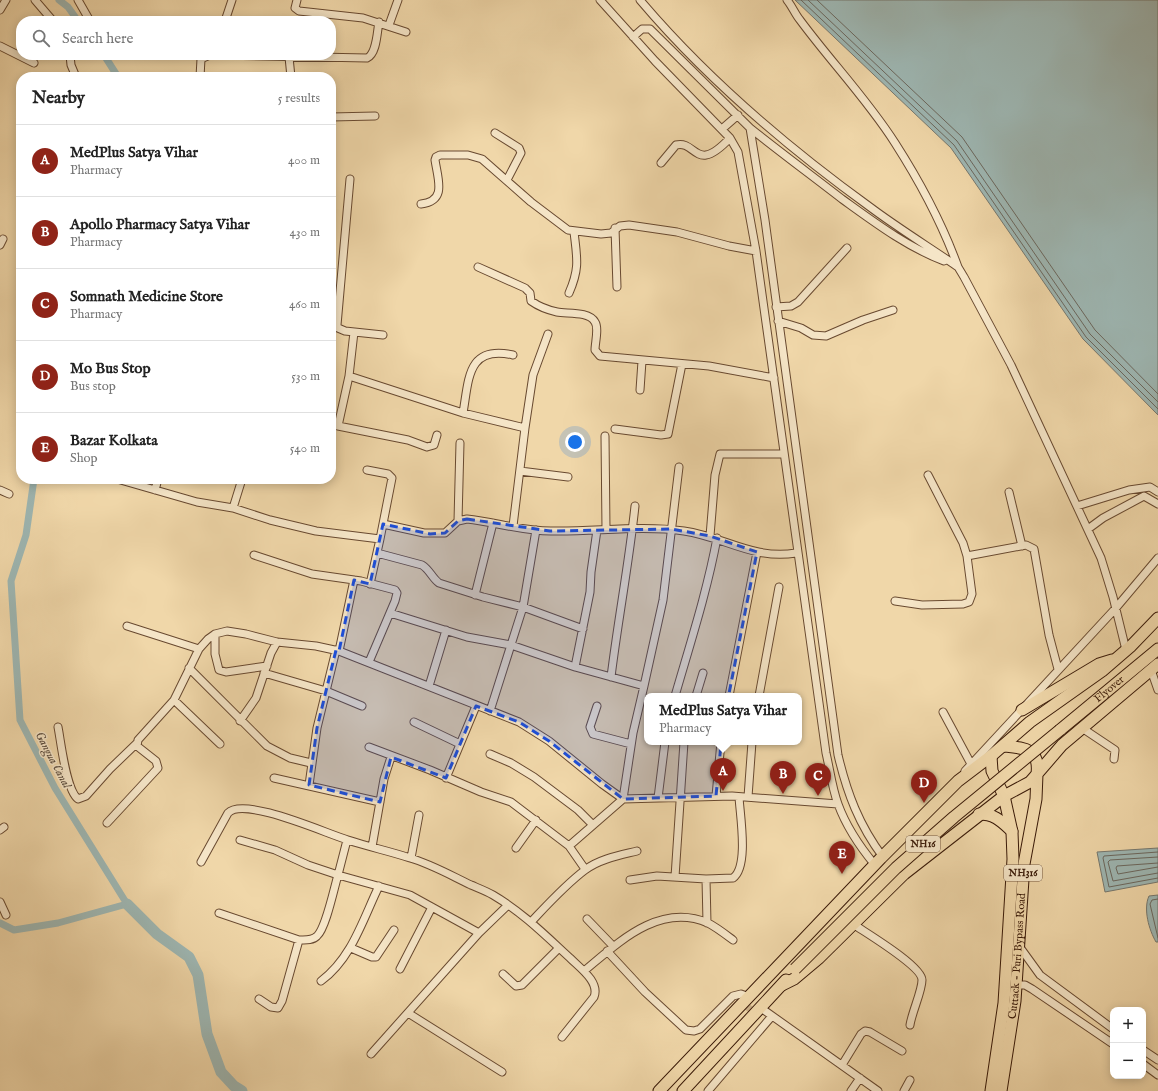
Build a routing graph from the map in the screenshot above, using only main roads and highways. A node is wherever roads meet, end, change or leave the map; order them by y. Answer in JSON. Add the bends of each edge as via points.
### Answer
{"nodes":[{"id":1,"x":1158,"y":618,"type":"edge"},
{"id":2,"x":1158,"y":649,"type":"edge"},
{"id":3,"x":1118,"y":658,"type":"junction"},
{"id":4,"x":1155,"y":667,"type":"edge"},
{"id":5,"x":1022,"y":710,"type":"road end"},
{"id":6,"x":1004,"y":746,"type":"junction"},
{"id":7,"x":991,"y":756,"type":"junction"},
{"id":8,"x":1050,"y":758,"type":"junction"},
{"id":9,"x":1037,"y":774,"type":"junction"},
{"id":10,"x":1036,"y":791,"type":"junction"},
{"id":11,"x":1004,"y":796,"type":"junction"},
{"id":12,"x":979,"y":814,"type":"junction"},
{"id":13,"x":1012,"y":832,"type":"junction"},
{"id":14,"x":1013,"y":946,"type":"junction"},
{"id":15,"x":782,"y":985,"type":"junction"},
{"id":16,"x":659,"y":1091,"type":"edge"},
{"id":17,"x":683,"y":1091,"type":"edge"},
{"id":18,"x":991,"y":1091,"type":"edge"},
{"id":19,"x":1001,"y":1091,"type":"edge"}],
"edges":[{"from":1,"to":3,"type":"highway","number":"NH16"},
{"from":2,"to":15,"type":"highway","name":"Flyover","number":"NH16","bridge":true,"via":[[896,868]]},
{"from":3,"to":5,"type":"highway","via":[[1099,664]]},
{"from":3,"to":6,"type":"highway","number":"NH16","via":[[1030,722]]},
{"from":4,"to":8,"type":"highway"},
{"from":6,"to":7,"type":"highway","number":"NH16"},
{"from":6,"to":9,"type":"highway","via":[[1031,751],[1038,762]]},
{"from":7,"to":11,"type":"highway","via":[[992,771]]},
{"from":7,"to":16,"type":"highway","number":"NH16","via":[[958,781],[740,998]]},
{"from":8,"to":9,"type":"highway"},
{"from":8,"to":10,"type":"highway"},
{"from":9,"to":10,"type":"highway","name":"Cuttack - Puri Bypass Road","number":"NH316"},
{"from":9,"to":11,"type":"highway","via":[[1030,782]]},
{"from":10,"to":14,"type":"highway","name":"Cuttack - Puri Bypass Road","number":"NH316"},
{"from":11,"to":12,"type":"highway"},
{"from":11,"to":13,"type":"highway","name":"Cuttack - Puri Bypass Road","number":"NH316"},
{"from":12,"to":13,"type":"highway","via":[[995,816]]},
{"from":12,"to":15,"type":"highway","via":[[904,874],[803,972]]},
{"from":13,"to":14,"type":"highway","name":"Cuttack - Puri Bypass Road","number":"NH316"},
{"from":14,"to":18,"type":"highway","name":"Cuttack - Puri Bypass Road","number":"NH316","via":[[1006,971],[1004,1010]]},
{"from":14,"to":19,"type":"highway","name":"Cuttack - Puri Bypass Road","number":"NH316","via":[[1018,957],[1017,982]]},
{"from":15,"to":17,"type":"highway","number":"NH16","via":[[760,1012]]}]}
